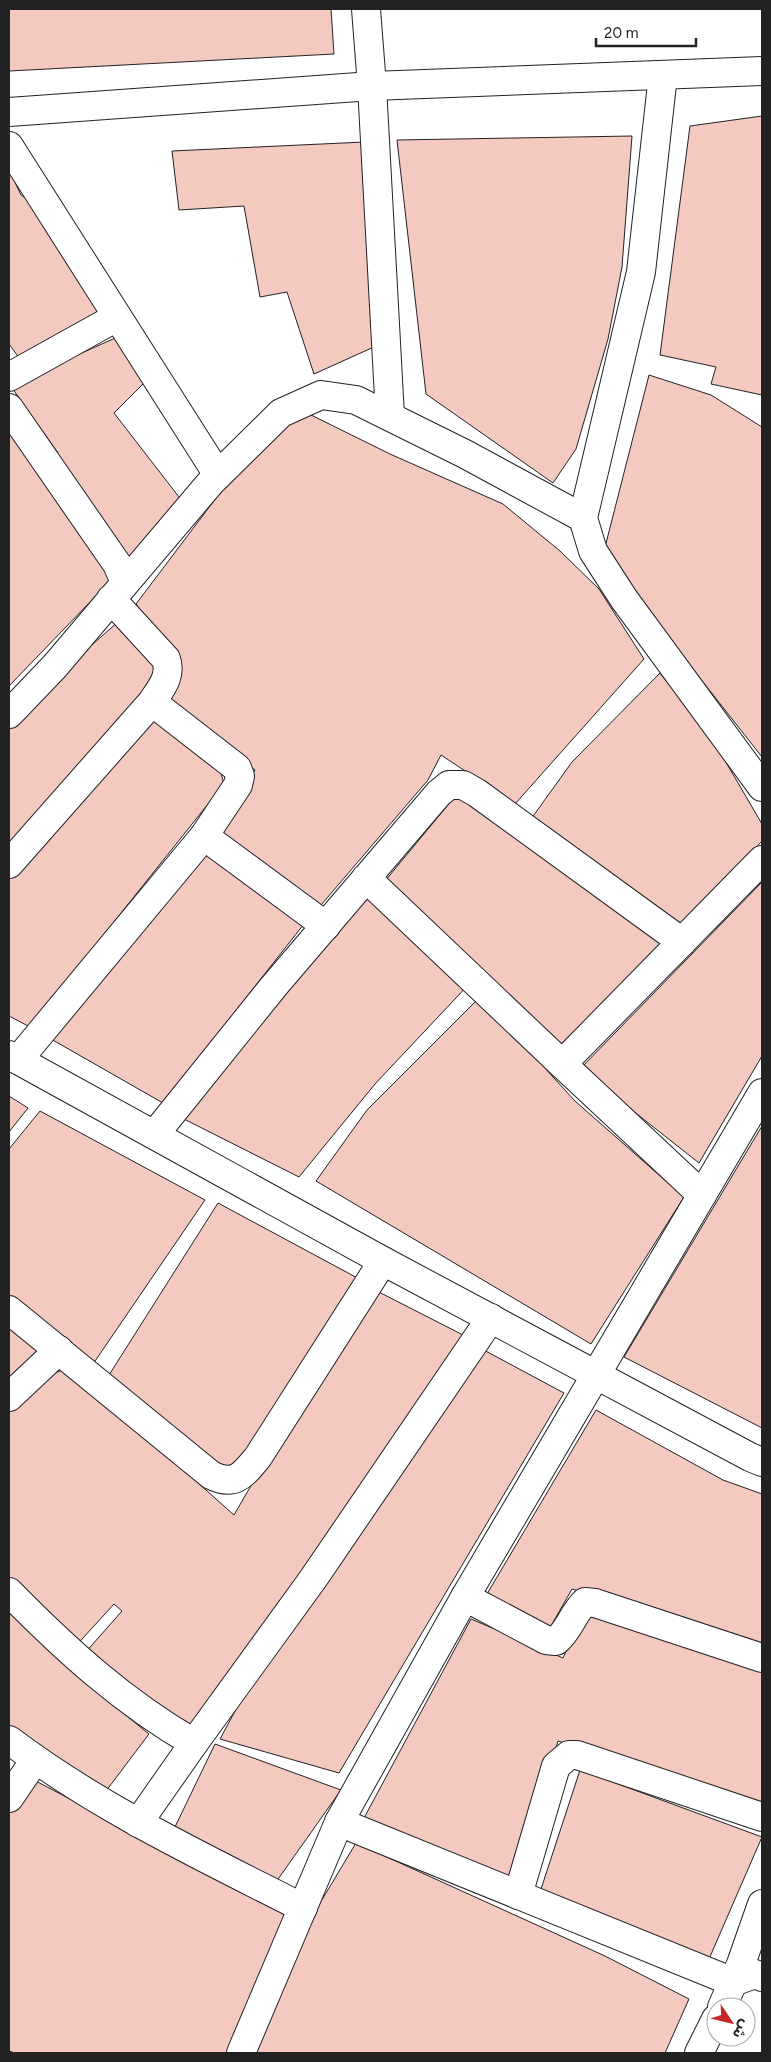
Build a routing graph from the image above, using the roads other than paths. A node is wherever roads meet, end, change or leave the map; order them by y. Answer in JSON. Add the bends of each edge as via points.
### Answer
{"nodes":[{"id":1,"x":366,"y":9,"type":"edge"},
{"id":2,"x":762,"y":71,"type":"edge"},
{"id":3,"x":663,"y":75,"type":"junction"},
{"id":4,"x":372,"y":86,"type":"junction"},
{"id":5,"x":9,"y":112,"type":"edge"},
{"id":6,"x":9,"y":146,"type":"edge"},
{"id":7,"x":117,"y":317,"type":"junction"},
{"id":8,"x":9,"y":377,"type":"edge"},
{"id":9,"x":9,"y":408,"type":"edge"},
{"id":10,"x":390,"y":416,"type":"junction"},
{"id":11,"x":218,"y":475,"type":"junction"},
{"id":12,"x":584,"y":518,"type":"junction"},
{"id":13,"x":118,"y":590,"type":"junction"},
{"id":14,"x":152,"y":702,"type":"junction"},
{"id":15,"x":9,"y":714,"type":"edge"},
{"id":16,"x":762,"y":787,"type":"edge"},
{"id":17,"x":204,"y":836,"type":"junction"},
{"id":18,"x":762,"y":860,"type":"edge"},
{"id":19,"x":9,"y":864,"type":"edge"},
{"id":20,"x":366,"y":878,"type":"junction"},
{"id":21,"x":326,"y":926,"type":"junction"},
{"id":22,"x":682,"y":942,"type":"junction"},
{"id":23,"x":14,"y":1058,"type":"edge"},
{"id":24,"x":562,"y":1064,"type":"junction"},
{"id":25,"x":762,"y":1093,"type":"edge"},
{"id":26,"x":155,"y":1134,"type":"junction"},
{"id":27,"x":702,"y":1195,"type":"junction"},
{"id":28,"x":383,"y":1261,"type":"junction"},
{"id":29,"x":9,"y":1310,"type":"edge"},
{"id":30,"x":491,"y":1318,"type":"junction"},
{"id":31,"x":59,"y":1350,"type":"junction"},
{"id":32,"x":595,"y":1374,"type":"junction"},
{"id":33,"x":9,"y":1397,"type":"edge"},
{"id":34,"x":758,"y":1454,"type":"edge"},
{"id":35,"x":9,"y":1592,"type":"edge"},
{"id":36,"x":464,"y":1597,"type":"junction"},
{"id":37,"x":762,"y":1658,"type":"edge"},
{"id":38,"x":9,"y":1740,"type":"edge"},
{"id":39,"x":194,"y":1744,"type":"junction"},
{"id":40,"x":35,"y":1760,"type":"junction"},
{"id":41,"x":9,"y":1798,"type":"edge"},
{"id":42,"x":762,"y":1817,"type":"edge"},
{"id":43,"x":340,"y":1822,"type":"junction"},
{"id":44,"x":138,"y":1823,"type":"junction"},
{"id":45,"x":518,"y":1895,"type":"junction"},
{"id":46,"x":762,"y":1904,"type":"edge"},
{"id":47,"x":303,"y":1908,"type":"junction"},
{"id":48,"x":762,"y":1977,"type":"edge"},
{"id":49,"x":733,"y":1982,"type":"junction"},
{"id":50,"x":726,"y":1997,"type":"edge"},
{"id":51,"x":706,"y":2039,"type":"edge"},
{"id":52,"x":241,"y":2053,"type":"edge"},
{"id":53,"x":699,"y":2053,"type":"edge"}],
"edges":[{"from":1,"to":4,"type":"street"},
{"from":2,"to":3,"type":"street"},
{"from":3,"to":4,"type":"street"},
{"from":3,"to":12,"type":"street","via":[[641,272]]},
{"from":4,"to":5,"type":"street"},
{"from":4,"to":10,"type":"street"},
{"from":6,"to":7,"type":"street"},
{"from":7,"to":8,"type":"street"},
{"from":7,"to":11,"type":"street"},
{"from":9,"to":13,"type":"street","via":[[117,564]]},
{"from":10,"to":11,"type":"street","via":[[356,400],[321,396],[281,413]]},
{"from":10,"to":12,"type":"street"},
{"from":11,"to":13,"type":"street"},
{"from":12,"to":16,"type":"street","via":[[593,551],[624,600]]},
{"from":13,"to":14,"type":"street","via":[[169,667],[168,675]]},
{"from":13,"to":15,"type":"street","via":[[56,666]]},
{"from":14,"to":17,"type":"street","via":[[237,768],[240,776],[238,785]]},
{"from":14,"to":19,"type":"street"},
{"from":17,"to":21,"type":"street"},
{"from":17,"to":23,"type":"street"},
{"from":18,"to":22,"type":"street"},
{"from":20,"to":21,"type":"street"},
{"from":20,"to":22,"type":"street","via":[[439,793],[449,785],[463,785]]},
{"from":20,"to":24,"type":"street"},
{"from":21,"to":26,"type":"street"},
{"from":22,"to":24,"type":"street"},
{"from":23,"to":26,"type":"street"},
{"from":24,"to":27,"type":"street"},
{"from":25,"to":27,"type":"street"},
{"from":26,"to":28,"type":"street"},
{"from":27,"to":32,"type":"street"},
{"from":28,"to":30,"type":"street"},
{"from":28,"to":31,"type":"street","via":[[258,1457],[245,1473],[233,1480],[223,1481],[211,1475]]},
{"from":29,"to":31,"type":"street"},
{"from":30,"to":32,"type":"street"},
{"from":30,"to":39,"type":"street"},
{"from":31,"to":33,"type":"street"},
{"from":32,"to":34,"type":"street"},
{"from":32,"to":36,"type":"street"},
{"from":35,"to":39,"type":"street","via":[[80,1661],[126,1700]]},
{"from":36,"to":37,"type":"street","via":[[546,1640],[556,1641],[562,1637],[578,1608],[585,1602]]},
{"from":36,"to":43,"type":"street"},
{"from":38,"to":40,"type":"street"},
{"from":39,"to":44,"type":"street"},
{"from":40,"to":41,"type":"street"},
{"from":40,"to":44,"type":"street"},
{"from":42,"to":45,"type":"street","via":[[569,1755],[556,1766]]},
{"from":43,"to":45,"type":"street"},
{"from":43,"to":47,"type":"street"},
{"from":44,"to":47,"type":"street"},
{"from":45,"to":49,"type":"street"},
{"from":46,"to":49,"type":"street"},
{"from":47,"to":52,"type":"street"},
{"from":48,"to":49,"type":"street","via":[[755,1974]]},
{"from":49,"to":50,"type":"street"},
{"from":51,"to":53,"type":"street"}]}
